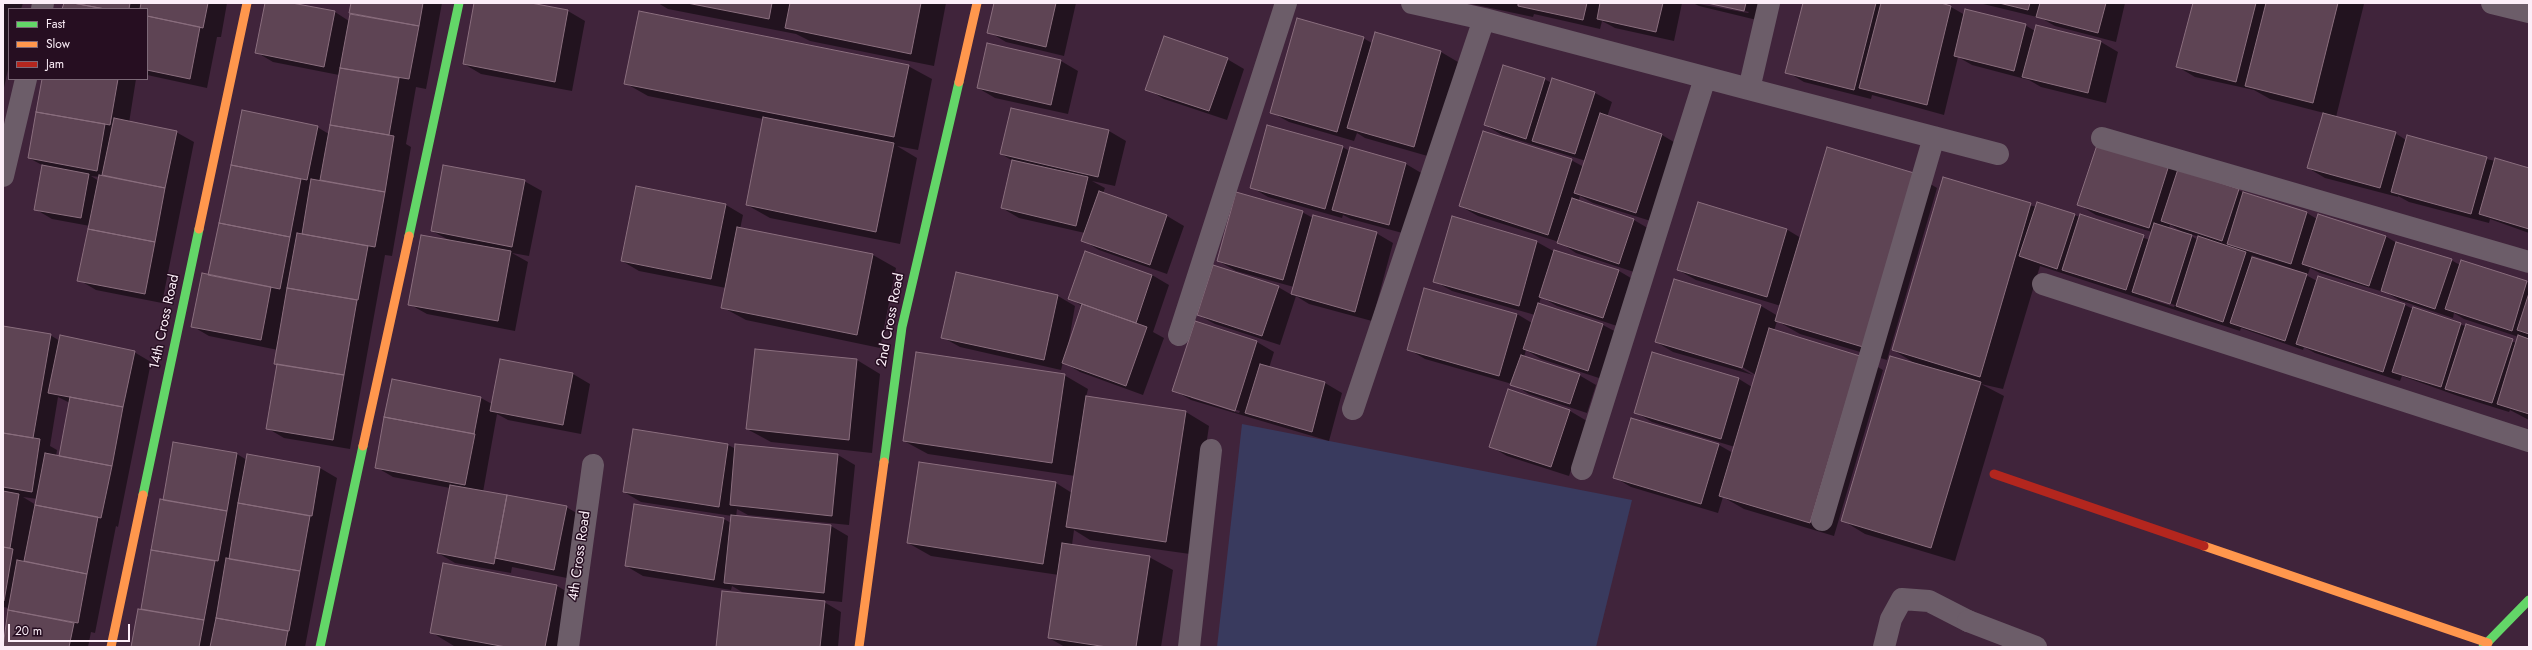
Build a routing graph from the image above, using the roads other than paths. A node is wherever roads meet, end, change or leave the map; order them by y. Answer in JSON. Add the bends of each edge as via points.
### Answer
{"nodes":[{"id":1,"x":247,"y":3,"type":"edge"},
{"id":2,"x":458,"y":3,"type":"edge"},
{"id":3,"x":977,"y":3,"type":"edge"},
{"id":4,"x":1286,"y":3,"type":"edge"},
{"id":5,"x":1412,"y":3,"type":"edge"},
{"id":6,"x":1769,"y":3,"type":"edge"},
{"id":7,"x":2492,"y":3,"type":"edge"},
{"id":8,"x":2529,"y":12,"type":"edge"},
{"id":9,"x":1484,"y":19,"type":"junction"},
{"id":10,"x":1705,"y":78,"type":"junction"},
{"id":11,"x":26,"y":80,"type":"edge"},
{"id":12,"x":1749,"y":89,"type":"junction"},
{"id":13,"x":1934,"y":137,"type":"junction"},
{"id":14,"x":2102,"y":138,"type":"dead end"},
{"id":15,"x":1998,"y":154,"type":"dead end"},
{"id":16,"x":3,"y":176,"type":"edge"},
{"id":17,"x":2529,"y":262,"type":"edge"},
{"id":18,"x":2043,"y":284,"type":"dead end"},
{"id":19,"x":1179,"y":335,"type":"dead end"},
{"id":20,"x":1353,"y":409,"type":"dead end"},
{"id":21,"x":2529,"y":441,"type":"edge"},
{"id":22,"x":1212,"y":450,"type":"dead end"},
{"id":23,"x":593,"y":465,"type":"dead end"},
{"id":24,"x":1582,"y":469,"type":"dead end"},
{"id":25,"x":1994,"y":474,"type":"dead end"},
{"id":26,"x":1822,"y":520,"type":"dead end"},
{"id":27,"x":2529,"y":600,"type":"edge"},
{"id":28,"x":2486,"y":645,"type":"edge"},
{"id":29,"x":111,"y":647,"type":"edge"},
{"id":30,"x":320,"y":647,"type":"edge"},
{"id":31,"x":568,"y":647,"type":"edge"},
{"id":32,"x":859,"y":647,"type":"edge"},
{"id":33,"x":1189,"y":647,"type":"edge"},
{"id":34,"x":1884,"y":647,"type":"edge"},
{"id":35,"x":2036,"y":647,"type":"edge"}],
"edges":[{"from":1,"to":29,"type":"street","name":"14th Cross Road"},
{"from":2,"to":30,"type":"street"},
{"from":3,"to":32,"type":"street","name":"2nd Cross Road","via":[[902,327]]},
{"from":4,"to":19,"type":"street"},
{"from":5,"to":9,"type":"street"},
{"from":6,"to":12,"type":"street"},
{"from":7,"to":8,"type":"street"},
{"from":9,"to":10,"type":"street"},
{"from":9,"to":20,"type":"street"},
{"from":10,"to":12,"type":"street"},
{"from":10,"to":24,"type":"street"},
{"from":11,"to":16,"type":"street"},
{"from":12,"to":13,"type":"street"},
{"from":13,"to":15,"type":"street"},
{"from":13,"to":26,"type":"street"},
{"from":14,"to":17,"type":"street"},
{"from":18,"to":21,"type":"street"},
{"from":22,"to":33,"type":"street"},
{"from":23,"to":31,"type":"street","name":"4th Cross Road"},
{"from":25,"to":28,"type":"street"},
{"from":27,"to":28,"type":"street"},
{"from":34,"to":35,"type":"street","via":[[1891,619],[1902,599],[1929,601],[1968,621]]}]}
